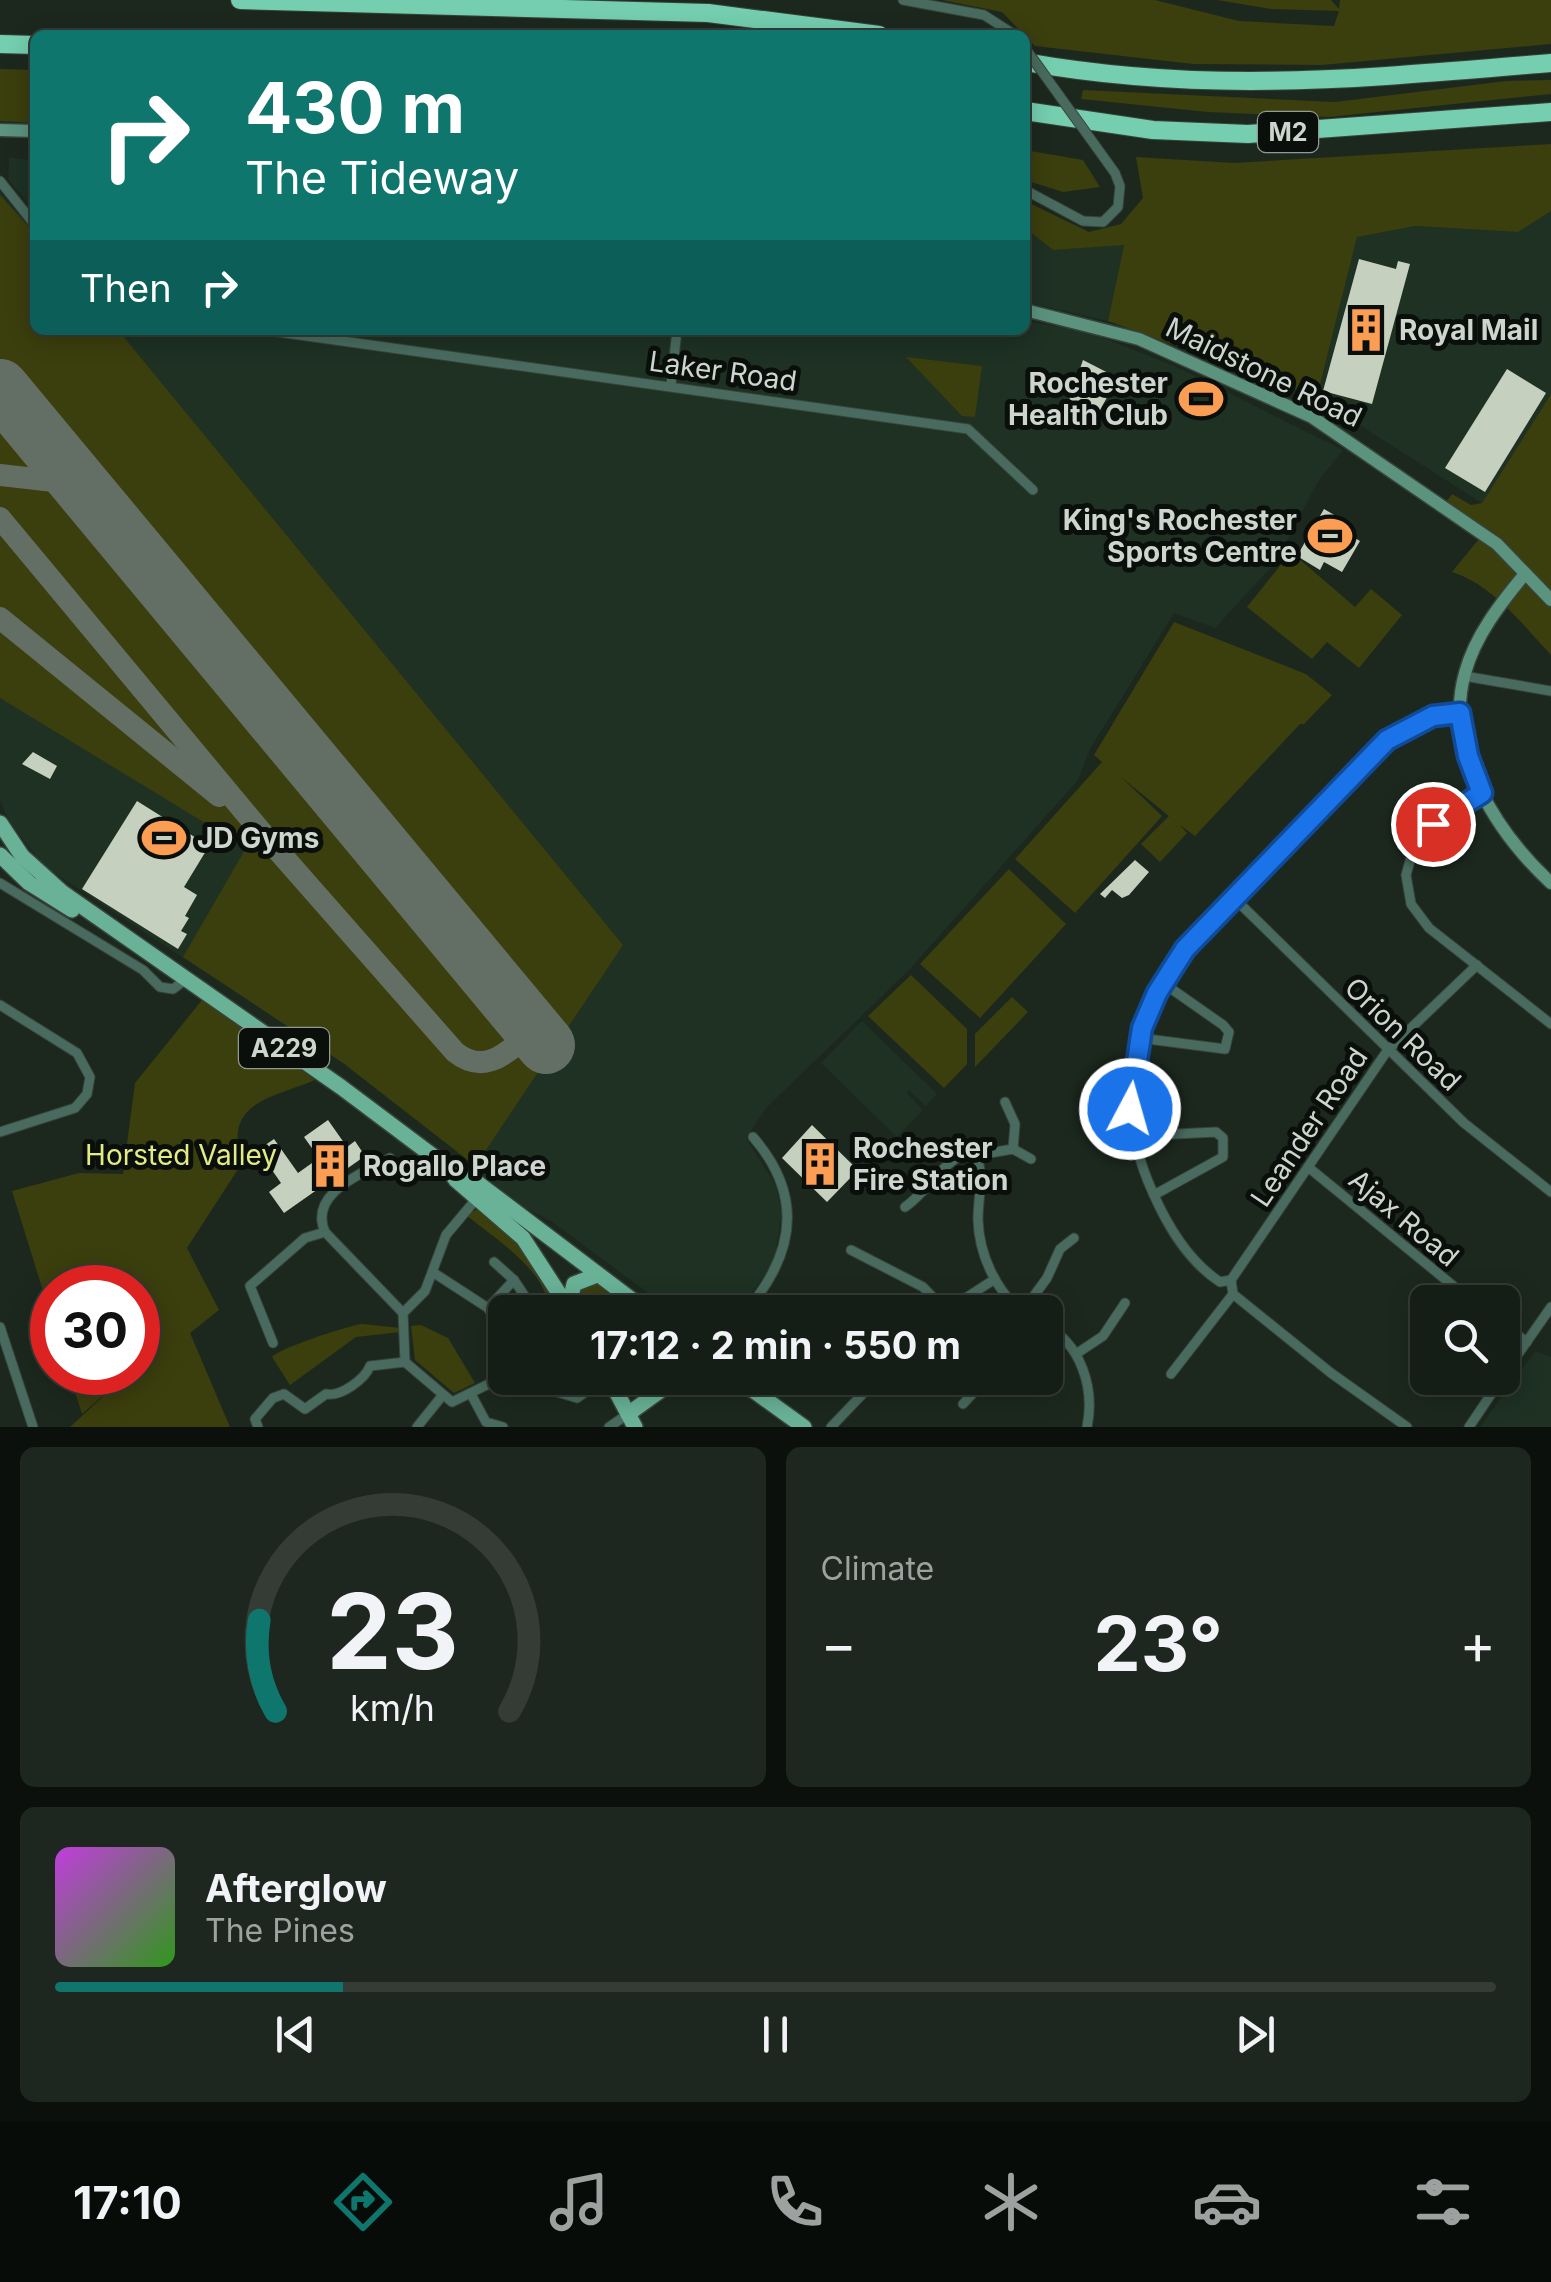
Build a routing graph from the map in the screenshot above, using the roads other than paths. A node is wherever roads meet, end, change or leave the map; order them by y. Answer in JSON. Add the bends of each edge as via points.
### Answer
{"nodes":[{"id":1,"x":240,"y":0,"type":"edge"},
{"id":2,"x":903,"y":0,"type":"edge"},
{"id":3,"x":838,"y":30,"type":"edge"},
{"id":4,"x":1008,"y":30,"type":"edge"},
{"id":5,"x":0,"y":44,"type":"edge"},
{"id":6,"x":30,"y":45,"type":"edge"},
{"id":7,"x":1030,"y":55,"type":"edge"},
{"id":8,"x":1030,"y":63,"type":"edge"},
{"id":9,"x":1551,"y":63,"type":"edge"},
{"id":10,"x":1030,"y":112,"type":"edge"},
{"id":11,"x":1551,"y":112,"type":"edge"},
{"id":12,"x":0,"y":130,"type":"edge"},
{"id":13,"x":30,"y":131,"type":"edge"},
{"id":14,"x":0,"y":181,"type":"edge"},
{"id":15,"x":1030,"y":193,"type":"edge"},
{"id":16,"x":30,"y":219,"type":"edge"},
{"id":17,"x":1030,"y":311,"type":"edge"},
{"id":18,"x":301,"y":335,"type":"edge"},
{"id":19,"x":676,"y":335,"type":"edge"},
{"id":20,"x":670,"y":385,"type":"junction"},
{"id":21,"x":1033,"y":490,"type":"dead end"},
{"id":22,"x":1524,"y":575,"type":"junction"},
{"id":23,"x":1551,"y":600,"type":"edge"},
{"id":24,"x":1464,"y":676,"type":"junction"},
{"id":25,"x":1551,"y":691,"type":"edge"},
{"id":26,"x":1460,"y":713,"type":"junction"},
{"id":27,"x":1482,"y":793,"type":"junction"},
{"id":28,"x":0,"y":823,"type":"edge"},
{"id":29,"x":0,"y":854,"type":"edge"},
{"id":30,"x":0,"y":882,"type":"edge"},
{"id":31,"x":1551,"y":883,"type":"edge"},
{"id":32,"x":1233,"y":897,"type":"junction"},
{"id":33,"x":120,"y":934,"type":"junction"},
{"id":34,"x":1476,"y":965,"type":"junction"},
{"id":35,"x":185,"y":980,"type":"junction"},
{"id":36,"x":1163,"y":983,"type":"junction"},
{"id":37,"x":0,"y":1005,"type":"edge"},
{"id":38,"x":1551,"y":1024,"type":"edge"},
{"id":39,"x":1140,"y":1038,"type":"junction"},
{"id":40,"x":1387,"y":1051,"type":"junction"},
{"id":41,"x":1005,"y":1102,"type":"dead end"},
{"id":42,"x":0,"y":1132,"type":"edge"},
{"id":43,"x":1135,"y":1136,"type":"junction"},
{"id":44,"x":753,"y":1137,"type":"dead end"},
{"id":45,"x":973,"y":1149,"type":"junction"},
{"id":46,"x":1013,"y":1149,"type":"junction"},
{"id":47,"x":390,"y":1158,"type":"dead end"},
{"id":48,"x":1030,"y":1159,"type":"dead end"},
{"id":49,"x":446,"y":1165,"type":"junction"},
{"id":50,"x":1308,"y":1167,"type":"junction"},
{"id":51,"x":1551,"y":1192,"type":"edge"},
{"id":52,"x":1154,"y":1195,"type":"junction"},
{"id":53,"x":478,"y":1198,"type":"junction"},
{"id":54,"x":904,"y":1207,"type":"dead end"},
{"id":55,"x":326,"y":1232,"type":"junction"},
{"id":56,"x":1074,"y":1238,"type":"dead end"},
{"id":57,"x":851,"y":1250,"type":"dead end"},
{"id":58,"x":494,"y":1262,"type":"dead end"},
{"id":59,"x":434,"y":1274,"type":"junction"},
{"id":60,"x":597,"y":1275,"type":"junction"},
{"id":61,"x":995,"y":1279,"type":"junction"},
{"id":62,"x":514,"y":1280,"type":"junction"},
{"id":63,"x":1231,"y":1280,"type":"junction"},
{"id":64,"x":1452,"y":1285,"type":"edge"},
{"id":65,"x":1233,"y":1294,"type":"junction"},
{"id":66,"x":500,"y":1295,"type":"edge"},
{"id":67,"x":524,"y":1295,"type":"edge"},
{"id":68,"x":560,"y":1295,"type":"edge"},
{"id":69,"x":572,"y":1295,"type":"edge"},
{"id":70,"x":625,"y":1295,"type":"edge"},
{"id":71,"x":759,"y":1295,"type":"edge"},
{"id":72,"x":931,"y":1295,"type":"edge"},
{"id":73,"x":971,"y":1295,"type":"edge"},
{"id":74,"x":1008,"y":1295,"type":"edge"},
{"id":75,"x":1034,"y":1295,"type":"edge"},
{"id":76,"x":1125,"y":1302,"type":"dead end"},
{"id":77,"x":1551,"y":1306,"type":"edge"},
{"id":78,"x":488,"y":1308,"type":"edge"},
{"id":79,"x":404,"y":1313,"type":"junction"},
{"id":80,"x":0,"y":1327,"type":"edge"},
{"id":81,"x":1063,"y":1337,"type":"edge"},
{"id":82,"x":1520,"y":1337,"type":"edge"},
{"id":83,"x":1527,"y":1342,"type":"junction"},
{"id":84,"x":273,"y":1343,"type":"dead end"},
{"id":85,"x":3,"y":1350,"type":"edge"},
{"id":86,"x":1520,"y":1352,"type":"edge"},
{"id":87,"x":1076,"y":1354,"type":"junction"},
{"id":88,"x":406,"y":1362,"type":"junction"},
{"id":89,"x":1171,"y":1374,"type":"dead end"},
{"id":90,"x":488,"y":1385,"type":"edge"},
{"id":91,"x":471,"y":1394,"type":"junction"},
{"id":92,"x":614,"y":1395,"type":"edge"},
{"id":93,"x":656,"y":1395,"type":"edge"},
{"id":94,"x":661,"y":1395,"type":"edge"},
{"id":95,"x":760,"y":1395,"type":"edge"},
{"id":96,"x":862,"y":1395,"type":"edge"},
{"id":97,"x":971,"y":1395,"type":"edge"},
{"id":98,"x":1490,"y":1395,"type":"edge"},
{"id":99,"x":442,"y":1396,"type":"junction"},
{"id":100,"x":963,"y":1404,"type":"dead end"},
{"id":101,"x":631,"y":1420,"type":"edge"},
{"id":102,"x":34,"y":1427,"type":"edge"},
{"id":103,"x":258,"y":1427,"type":"edge"},
{"id":104,"x":417,"y":1427,"type":"edge"},
{"id":105,"x":504,"y":1427,"type":"edge"},
{"id":106,"x":609,"y":1427,"type":"edge"},
{"id":107,"x":643,"y":1427,"type":"edge"},
{"id":108,"x":804,"y":1427,"type":"edge"},
{"id":109,"x":831,"y":1427,"type":"edge"},
{"id":110,"x":1086,"y":1427,"type":"edge"},
{"id":111,"x":1408,"y":1427,"type":"edge"},
{"id":112,"x":1469,"y":1427,"type":"edge"}],
"edges":[{"from":1,"to":3,"type":"highway","via":[[708,14]]},
{"from":2,"to":4,"type":"street","via":[[984,15]]},
{"from":5,"to":6,"type":"highway"},
{"from":7,"to":15,"type":"street","bridge":true,"via":[[1120,186],[1118,207],[1103,222],[1083,221]]},
{"from":8,"to":9,"type":"highway","number":"M2","via":[[1173,82],[1270,84]]},
{"from":10,"to":11,"type":"highway","number":"M2","via":[[1152,130],[1248,134]]},
{"from":12,"to":13,"type":"main road"},
{"from":14,"to":16,"type":"street"},
{"from":17,"to":22,"type":"main road","name":"Maidstone Road","via":[[1138,339],[1312,417],[1497,544]]},
{"from":18,"to":20,"type":"street","name":"Laker Road"},
{"from":19,"to":20,"type":"street"},
{"from":20,"to":21,"type":"street","name":"Laker Road","via":[[968,429]]},
{"from":22,"to":23,"type":"main road","name":"Maidstone Road"},
{"from":22,"to":24,"type":"main road","via":[[1481,636]]},
{"from":24,"to":25,"type":"street"},
{"from":24,"to":26,"type":"main road"},
{"from":26,"to":27,"type":"main road"},
{"from":26,"to":32,"type":"street","via":[[1433,716],[1387,740]]},
{"from":27,"to":31,"type":"main road","via":[[1510,840]]},
{"from":27,"to":34,"type":"street","via":[[1416,840],[1406,875],[1418,916]]},
{"from":28,"to":33,"type":"main road","number":"A229","via":[[38,872]]},
{"from":29,"to":33,"type":"main road","number":"A229","via":[[44,894]]},
{"from":30,"to":35,"type":"street","via":[[162,988]]},
{"from":32,"to":36,"type":"street"},
{"from":32,"to":40,"type":"street","name":"Orion Road"},
{"from":33,"to":35,"type":"main road","number":"A229"},
{"from":34,"to":38,"type":"street"},
{"from":34,"to":40,"type":"street","name":"Leander Road"},
{"from":35,"to":49,"type":"main road","number":"A229"},
{"from":36,"to":39,"type":"street"},
{"from":36,"to":39,"type":"street","via":[[1223,1024],[1225,1050]]},
{"from":37,"to":42,"type":"street","via":[[74,1051],[90,1077],[75,1108]]},
{"from":39,"to":43,"type":"street","via":[[1130,1096]]},
{"from":40,"to":50,"type":"street","name":"Leander Road"},
{"from":40,"to":51,"type":"street","name":"Orion Road"},
{"from":41,"to":46,"type":"street","via":[[1015,1124]]},
{"from":43,"to":52,"type":"street"},
{"from":43,"to":52,"type":"street","via":[[1216,1132],[1223,1138],[1223,1156]]},
{"from":44,"to":71,"type":"street","via":[[780,1182],[787,1231],[774,1276]]},
{"from":45,"to":46,"type":"street"},
{"from":45,"to":54,"type":"street","via":[[947,1161]]},
{"from":45,"to":61,"type":"street","via":[[983,1175],[980,1233]]},
{"from":46,"to":48,"type":"street"},
{"from":47,"to":55,"type":"street","via":[[326,1198],[320,1210]]},
{"from":49,"to":53,"type":"main road","number":"A229"},
{"from":49,"to":60,"type":"main road","number":"A229"},
{"from":50,"to":63,"type":"street","name":"Leander Road"},
{"from":50,"to":64,"type":"street","name":"Ajax Road"},
{"from":52,"to":63,"type":"street","via":[[1199,1264],[1220,1282]]},
{"from":53,"to":59,"type":"street","via":[[446,1236]]},
{"from":53,"to":68,"type":"main road","number":"A229","via":[[524,1238]]},
{"from":55,"to":79,"type":"street"},
{"from":55,"to":84,"type":"street","via":[[306,1238],[250,1286]]},
{"from":56,"to":75,"type":"street","via":[[1060,1249]]},
{"from":57,"to":72,"type":"street"},
{"from":58,"to":62,"type":"street"},
{"from":59,"to":78,"type":"street"},
{"from":59,"to":79,"type":"street"},
{"from":60,"to":69,"type":"main road","via":[[574,1284]]},
{"from":60,"to":70,"type":"main road","number":"A229"},
{"from":61,"to":73,"type":"street"},
{"from":61,"to":74,"type":"street"},
{"from":62,"to":66,"type":"street"},
{"from":62,"to":67,"type":"street"},
{"from":63,"to":65,"type":"street"},
{"from":65,"to":89,"type":"street"},
{"from":65,"to":111,"type":"street"},
{"from":76,"to":87,"type":"street","via":[[1103,1336]]},
{"from":77,"to":83,"type":"street"},
{"from":79,"to":88,"type":"street"},
{"from":80,"to":85,"type":"street"},
{"from":81,"to":87,"type":"street"},
{"from":82,"to":83,"type":"street"},
{"from":83,"to":86,"type":"street"},
{"from":85,"to":102,"type":"street"},
{"from":87,"to":110,"type":"street","via":[[1088,1390]]},
{"from":88,"to":99,"type":"street"},
{"from":88,"to":103,"type":"street","via":[[370,1366],[337,1395],[305,1409],[277,1396],[254,1419]]},
{"from":90,"to":91,"type":"street"},
{"from":91,"to":99,"type":"street","via":[[454,1402]]},
{"from":91,"to":105,"type":"street","via":[[486,1422]]},
{"from":92,"to":101,"type":"main road"},
{"from":93,"to":101,"type":"main road"},
{"from":94,"to":107,"type":"main road"},
{"from":95,"to":108,"type":"main road"},
{"from":96,"to":109,"type":"street"},
{"from":97,"to":100,"type":"street"},
{"from":98,"to":112,"type":"street"},
{"from":99,"to":104,"type":"street"},
{"from":101,"to":106,"type":"street"}]}
